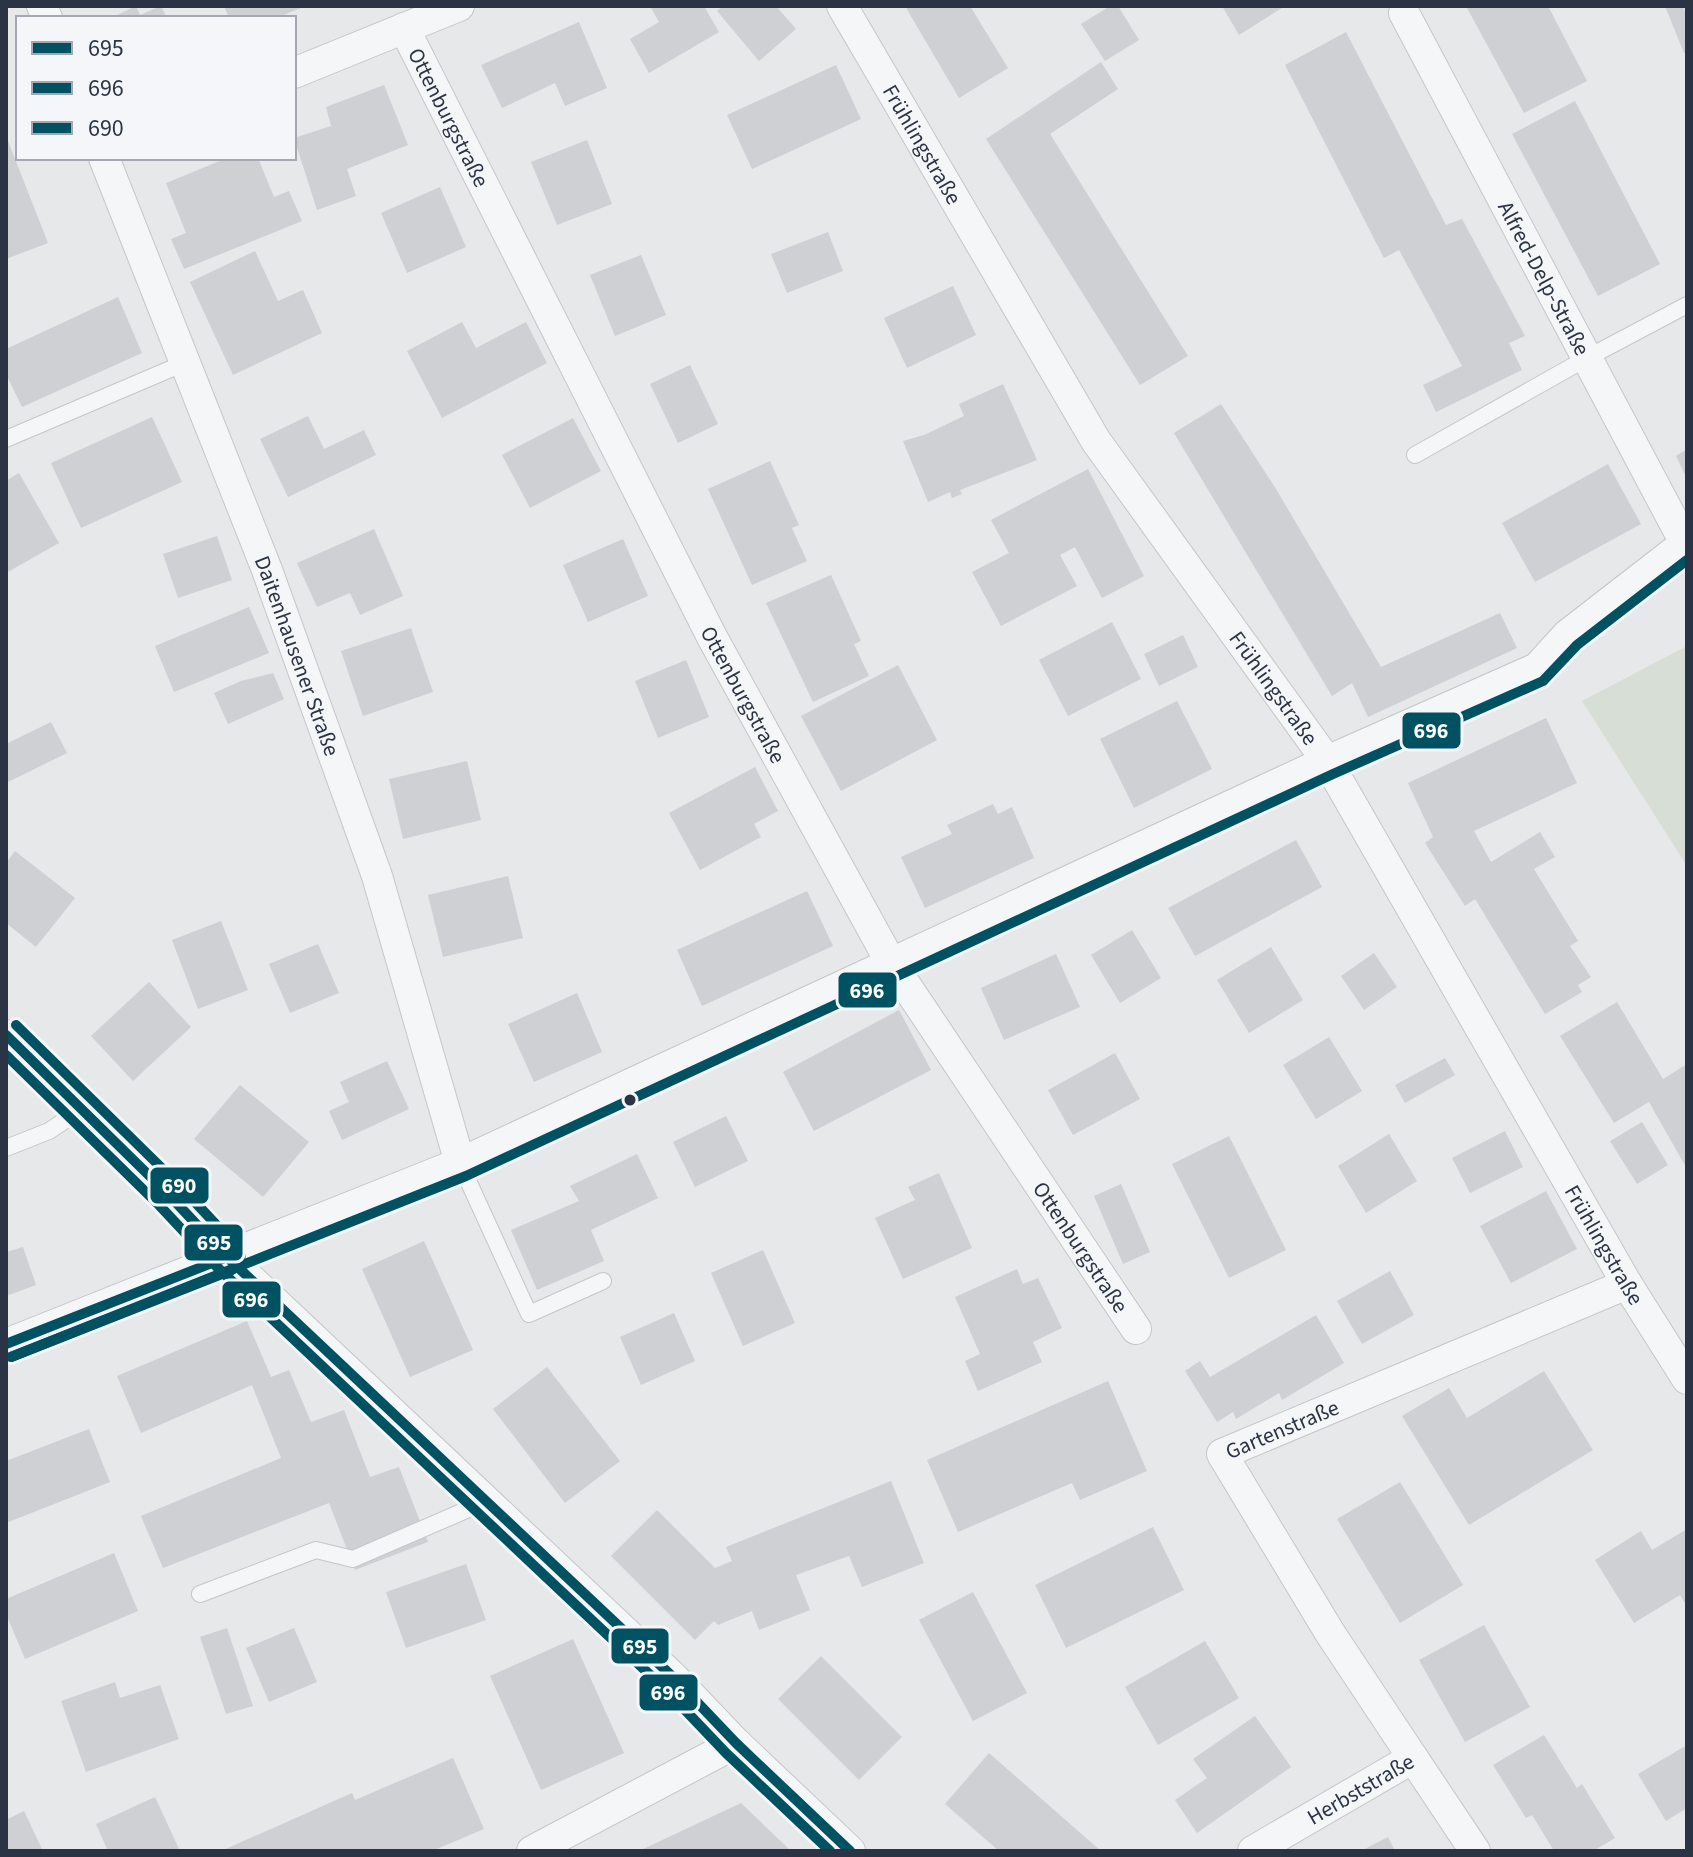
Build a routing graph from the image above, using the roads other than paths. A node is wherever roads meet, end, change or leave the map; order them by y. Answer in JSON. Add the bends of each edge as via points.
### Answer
{"nodes":[{"id":1,"x":459,"y":6,"type":"edge"},
{"id":2,"x":842,"y":6,"type":"edge"},
{"id":3,"x":1404,"y":13,"type":"dead end"},
{"id":4,"x":404,"y":28,"type":"junction"},
{"id":5,"x":296,"y":72,"type":"edge"},
{"id":6,"x":105,"y":160,"type":"edge"},
{"id":7,"x":1687,"y":305,"type":"edge"},
{"id":8,"x":1587,"y":358,"type":"junction"},
{"id":9,"x":187,"y":362,"type":"junction"},
{"id":10,"x":6,"y":439,"type":"edge"},
{"id":11,"x":1415,"y":455,"type":"dead end"},
{"id":12,"x":1686,"y":542,"type":"edge"},
{"id":13,"x":1327,"y":761,"type":"junction"},
{"id":14,"x":891,"y":963,"type":"junction"},
{"id":15,"x":6,"y":1035,"type":"edge"},
{"id":16,"x":82,"y":1109,"type":"junction"},
{"id":17,"x":6,"y":1148,"type":"edge"},
{"id":18,"x":460,"y":1163,"type":"junction"},
{"id":19,"x":227,"y":1257,"type":"junction"},
{"id":20,"x":603,"y":1281,"type":"dead end"},
{"id":21,"x":1627,"y":1284,"type":"junction"},
{"id":22,"x":1136,"y":1329,"type":"dead end"},
{"id":23,"x":6,"y":1344,"type":"edge"},
{"id":24,"x":1687,"y":1379,"type":"edge"},
{"id":25,"x":487,"y":1501,"type":"junction"},
{"id":26,"x":200,"y":1594,"type":"dead end"},
{"id":27,"x":736,"y":1743,"type":"junction"},
{"id":28,"x":1413,"y":1758,"type":"junction"},
{"id":29,"x":536,"y":1850,"type":"edge"},
{"id":30,"x":850,"y":1851,"type":"edge"},
{"id":31,"x":1253,"y":1851,"type":"edge"},
{"id":32,"x":1475,"y":1851,"type":"edge"}],
"edges":[{"from":1,"to":4,"type":"street"},
{"from":2,"to":13,"type":"street","name":"Frühlingstraße","via":[[1096,441]]},
{"from":3,"to":8,"type":"street","name":"Alfred-Delp-Straße"},
{"from":4,"to":5,"type":"street"},
{"from":4,"to":14,"type":"street","name":"Ottenburgstraße","via":[[712,637]]},
{"from":6,"to":9,"type":"street","name":"Daitenhausener Straße"},
{"from":7,"to":8,"type":"lane"},
{"from":8,"to":11,"type":"lane"},
{"from":8,"to":12,"type":"street","name":"Alfred-Delp-Straße"},
{"from":9,"to":10,"type":"lane"},
{"from":9,"to":18,"type":"street","name":"Daitenhausener Straße","via":[[377,876]]},
{"from":12,"to":13,"type":"street","via":[[1567,635],[1537,668]]},
{"from":13,"to":14,"type":"street"},
{"from":13,"to":21,"type":"street","name":"Frühlingstraße"},
{"from":14,"to":18,"type":"street"},
{"from":14,"to":22,"type":"street","name":"Ottenburgstraße"},
{"from":15,"to":16,"type":"street"},
{"from":16,"to":17,"type":"lane","via":[[49,1131]]},
{"from":16,"to":19,"type":"street"},
{"from":18,"to":19,"type":"street"},
{"from":18,"to":20,"type":"lane","via":[[529,1314]]},
{"from":19,"to":23,"type":"street"},
{"from":19,"to":25,"type":"street"},
{"from":21,"to":24,"type":"street","name":"Frühlingstraße"},
{"from":21,"to":28,"type":"street","name":"Gartenstraße","via":[[1222,1454]]},
{"from":25,"to":26,"type":"lane","via":[[353,1559],[316,1550]]},
{"from":25,"to":27,"type":"street"},
{"from":27,"to":29,"type":"street"},
{"from":27,"to":30,"type":"street"},
{"from":28,"to":31,"type":"street","name":"Herbststraße"},
{"from":28,"to":32,"type":"street","name":"Herbststraße"}]}
